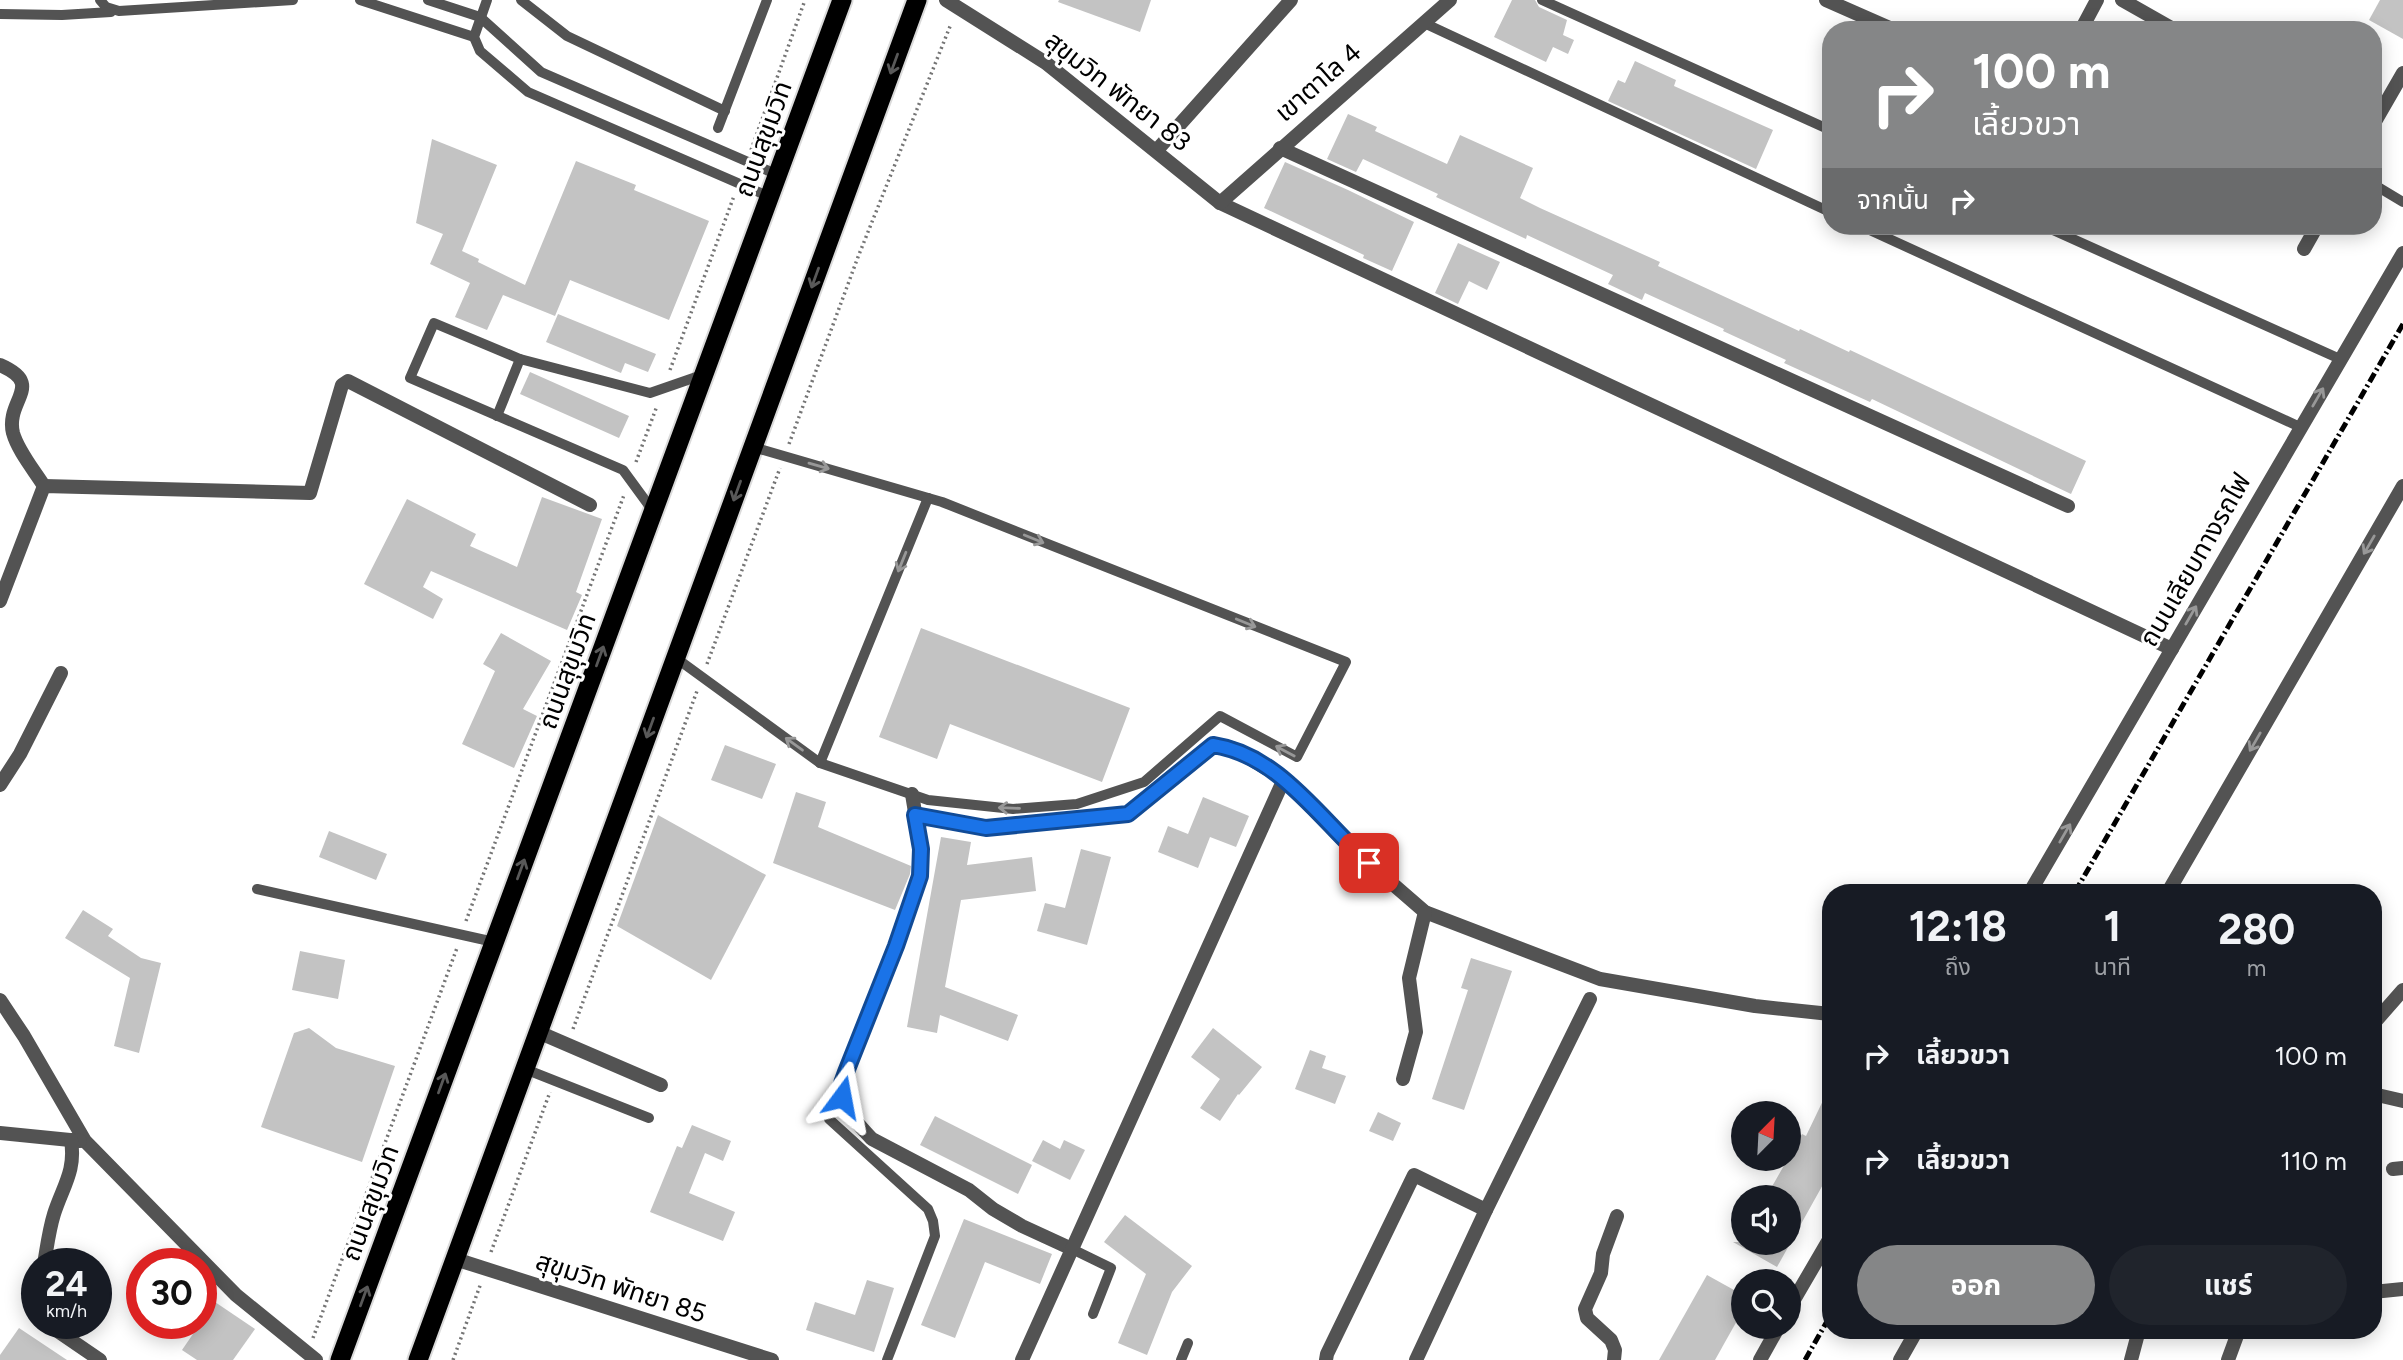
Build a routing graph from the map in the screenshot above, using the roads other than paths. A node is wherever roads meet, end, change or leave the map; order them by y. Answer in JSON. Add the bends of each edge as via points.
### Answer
{"nodes":[{"id":1,"x":100,"y":0,"type":"edge"},
{"id":2,"x":293,"y":0,"type":"edge"},
{"id":3,"x":360,"y":0,"type":"edge"},
{"id":4,"x":428,"y":0,"type":"edge"},
{"id":5,"x":487,"y":0,"type":"edge"},
{"id":6,"x":521,"y":0,"type":"edge"},
{"id":7,"x":766,"y":0,"type":"edge"},
{"id":8,"x":842,"y":0,"type":"edge"},
{"id":9,"x":917,"y":0,"type":"edge"},
{"id":10,"x":946,"y":0,"type":"edge"},
{"id":11,"x":1290,"y":0,"type":"edge"},
{"id":12,"x":1450,"y":0,"type":"edge"},
{"id":13,"x":1542,"y":0,"type":"edge"},
{"id":14,"x":1826,"y":0,"type":"edge"},
{"id":15,"x":2097,"y":0,"type":"edge"},
{"id":16,"x":2122,"y":0,"type":"edge"},
{"id":17,"x":119,"y":11,"type":"junction"},
{"id":18,"x":0,"y":14,"type":"edge"},
{"id":19,"x":480,"y":17,"type":"junction"},
{"id":20,"x":1874,"y":21,"type":"edge"},
{"id":21,"x":2086,"y":21,"type":"edge"},
{"id":22,"x":2159,"y":21,"type":"edge"},
{"id":23,"x":1424,"y":23,"type":"junction"},
{"id":24,"x":474,"y":37,"type":"junction"},
{"id":25,"x":2403,"y":73,"type":"edge"},
{"id":26,"x":2382,"y":109,"type":"edge"},
{"id":27,"x":725,"y":111,"type":"junction"},
{"id":28,"x":1822,"y":126,"type":"edge"},
{"id":29,"x":718,"y":128,"type":"dead end"},
{"id":30,"x":1280,"y":148,"type":"junction"},
{"id":31,"x":1157,"y":150,"type":"junction"},
{"id":32,"x":778,"y":175,"type":"junction"},
{"id":33,"x":2382,"y":189,"type":"edge"},
{"id":34,"x":769,"y":197,"type":"junction"},
{"id":35,"x":2403,"y":202,"type":"edge"},
{"id":36,"x":1220,"y":203,"type":"junction"},
{"id":37,"x":1822,"y":208,"type":"edge"},
{"id":38,"x":1881,"y":235,"type":"edge"},
{"id":39,"x":2064,"y":235,"type":"edge"},
{"id":40,"x":2312,"y":235,"type":"edge"},
{"id":41,"x":2304,"y":249,"type":"dead end"},
{"id":42,"x":2403,"y":253,"type":"edge"},
{"id":43,"x":520,"y":359,"type":"junction"},
{"id":44,"x":2340,"y":359,"type":"junction"},
{"id":45,"x":0,"y":365,"type":"edge"},
{"id":46,"x":704,"y":374,"type":"junction"},
{"id":47,"x":497,"y":416,"type":"junction"},
{"id":48,"x":2300,"y":427,"type":"junction"},
{"id":49,"x":753,"y":447,"type":"junction"},
{"id":50,"x":44,"y":486,"type":"junction"},
{"id":51,"x":2403,"y":486,"type":"edge"},
{"id":52,"x":928,"y":498,"type":"junction"},
{"id":53,"x":590,"y":505,"type":"dead end"},
{"id":54,"x":2068,"y":506,"type":"dead end"},
{"id":55,"x":654,"y":511,"type":"junction"},
{"id":56,"x":0,"y":601,"type":"edge"},
{"id":57,"x":2172,"y":649,"type":"junction"},
{"id":58,"x":676,"y":658,"type":"junction"},
{"id":59,"x":61,"y":673,"type":"dead end"},
{"id":60,"x":820,"y":763,"type":"junction"},
{"id":61,"x":1284,"y":779,"type":"junction"},
{"id":62,"x":0,"y":785,"type":"edge"},
{"id":63,"x":912,"y":794,"type":"junction"},
{"id":64,"x":915,"y":815,"type":"junction"},
{"id":65,"x":2035,"y":884,"type":"edge"},
{"id":66,"x":2173,"y":884,"type":"edge"},
{"id":67,"x":257,"y":889,"type":"dead end"},
{"id":68,"x":1425,"y":912,"type":"junction"},
{"id":69,"x":494,"y":942,"type":"junction"},
{"id":70,"x":2403,"y":990,"type":"edge"},
{"id":71,"x":1590,"y":999,"type":"dead end"},
{"id":72,"x":0,"y":1000,"type":"edge"},
{"id":73,"x":1822,"y":1013,"type":"edge"},
{"id":74,"x":2382,"y":1014,"type":"edge"},
{"id":75,"x":538,"y":1032,"type":"junction"},
{"id":76,"x":525,"y":1069,"type":"junction"},
{"id":77,"x":1403,"y":1079,"type":"dead end"},
{"id":78,"x":661,"y":1085,"type":"dead end"},
{"id":79,"x":2382,"y":1096,"type":"edge"},
{"id":80,"x":2403,"y":1101,"type":"edge"},
{"id":81,"x":649,"y":1118,"type":"dead end"},
{"id":82,"x":829,"y":1119,"type":"dead end"},
{"id":83,"x":0,"y":1133,"type":"edge"},
{"id":84,"x":78,"y":1140,"type":"junction"},
{"id":85,"x":1486,"y":1210,"type":"junction"},
{"id":86,"x":1617,"y":1216,"type":"dead end"},
{"id":87,"x":47,"y":1248,"type":"edge"},
{"id":88,"x":1072,"y":1249,"type":"junction"},
{"id":89,"x":1822,"y":1252,"type":"edge"},
{"id":90,"x":455,"y":1259,"type":"junction"},
{"id":91,"x":1801,"y":1288,"type":"edge"},
{"id":92,"x":2403,"y":1289,"type":"edge"},
{"id":93,"x":2382,"y":1291,"type":"edge"},
{"id":94,"x":1093,"y":1314,"type":"dead end"},
{"id":95,"x":69,"y":1339,"type":"edge"},
{"id":96,"x":1772,"y":1339,"type":"edge"},
{"id":97,"x":1912,"y":1339,"type":"edge"},
{"id":98,"x":2137,"y":1339,"type":"edge"},
{"id":99,"x":2236,"y":1339,"type":"edge"},
{"id":100,"x":1188,"y":1343,"type":"dead end"},
{"id":101,"x":312,"y":1356,"type":"edge"},
{"id":102,"x":100,"y":1360,"type":"edge"},
{"id":103,"x":340,"y":1360,"type":"edge"},
{"id":104,"x":418,"y":1360,"type":"edge"},
{"id":105,"x":772,"y":1360,"type":"edge"},
{"id":106,"x":887,"y":1360,"type":"edge"},
{"id":107,"x":1022,"y":1360,"type":"edge"},
{"id":108,"x":1181,"y":1360,"type":"edge"},
{"id":109,"x":1326,"y":1360,"type":"edge"},
{"id":110,"x":1416,"y":1360,"type":"edge"},
{"id":111,"x":1614,"y":1360,"type":"edge"},
{"id":112,"x":1760,"y":1360,"type":"edge"},
{"id":113,"x":1900,"y":1360,"type":"edge"},
{"id":114,"x":2131,"y":1360,"type":"edge"},
{"id":115,"x":2228,"y":1360,"type":"edge"}],
"edges":[{"from":1,"to":17,"type":"lane"},
{"from":2,"to":17,"type":"lane"},
{"from":3,"to":24,"type":"lane"},
{"from":4,"to":19,"type":"lane"},
{"from":5,"to":19,"type":"lane"},
{"from":6,"to":27,"type":"lane","via":[[567,36]]},
{"from":7,"to":27,"type":"lane"},
{"from":8,"to":32,"type":"highway","name":"ถนนสุขุมวิท"},
{"from":9,"to":49,"type":"highway","one_way":true},
{"from":10,"to":31,"type":"street","name":"สุขุมวิท พัทยา 83","via":[[1046,63]]},
{"from":11,"to":31,"type":"street"},
{"from":12,"to":23,"type":"street","name":"เขาตาโล 4"},
{"from":13,"to":28,"type":"lane"},
{"from":14,"to":20,"type":"street"},
{"from":15,"to":21,"type":"street"},
{"from":16,"to":22,"type":"street"},
{"from":17,"to":18,"type":"lane"},
{"from":19,"to":24,"type":"lane"},
{"from":19,"to":32,"type":"lane","via":[[541,72]]},
{"from":23,"to":30,"type":"street","name":"เขาตาโล 4"},
{"from":23,"to":37,"type":"lane"},
{"from":24,"to":34,"type":"lane","via":[[480,51],[528,92]]},
{"from":25,"to":26,"type":"street"},
{"from":27,"to":29,"type":"lane"},
{"from":30,"to":36,"type":"street","name":"เขาตาโล 4"},
{"from":30,"to":54,"type":"street"},
{"from":31,"to":36,"type":"street","name":"สุขุมวิท พัทยา 83"},
{"from":32,"to":34,"type":"highway","name":"ถนนสุขุมวิท"},
{"from":33,"to":35,"type":"lane"},
{"from":34,"to":46,"type":"highway","name":"ถนนสุขุมวิท"},
{"from":36,"to":57,"type":"street","name":"สุขุมวิท พัทยา 83"},
{"from":38,"to":48,"type":"lane"},
{"from":39,"to":44,"type":"lane"},
{"from":40,"to":41,"type":"street"},
{"from":42,"to":44,"type":"street","name":"ถนนเลียบทางรถไฟ"},
{"from":43,"to":46,"type":"lane","via":[[650,393]]},
{"from":43,"to":47,"type":"lane"},
{"from":43,"to":47,"type":"lane","via":[[434,323],[410,379]]},
{"from":48,"to":44,"type":"street","name":"ถนนเลียบทางรถไฟ","one_way":true},
{"from":45,"to":50,"type":"street","via":[[22,379],[13,431]]},
{"from":46,"to":55,"type":"highway","name":"ถนนสุขุมวิท"},
{"from":47,"to":55,"type":"lane","via":[[623,470]]},
{"from":57,"to":48,"type":"street","name":"ถนนเลียบทางรถไฟ","one_way":true},
{"from":49,"to":52,"type":"lane","one_way":true},
{"from":49,"to":58,"type":"highway","one_way":true},
{"from":50,"to":53,"type":"street","via":[[310,493],[342,385],[348,382]]},
{"from":50,"to":56,"type":"street"},
{"from":51,"to":66,"type":"street","one_way":true},
{"from":52,"to":60,"type":"lane","one_way":true},
{"from":52,"to":63,"type":"lane","one_way":true,"via":[[1346,662],[1297,757],[1220,716],[1144,782],[1077,804],[1013,809]]},
{"from":69,"to":55,"type":"highway","name":"ถนนสุขุมวิท","one_way":true},
{"from":65,"to":57,"type":"street","name":"ถนนเลียบทางรถไฟ","one_way":true},
{"from":60,"to":58,"type":"lane","one_way":true},
{"from":58,"to":75,"type":"highway","one_way":true},
{"from":59,"to":62,"type":"street"},
{"from":60,"to":63,"type":"lane"},
{"from":61,"to":64,"type":"street","via":[[1232,748],[1213,745],[1128,814],[986,828]]},
{"from":61,"to":68,"type":"street"},
{"from":61,"to":88,"type":"street"},
{"from":63,"to":64,"type":"street"},
{"from":64,"to":88,"type":"street","via":[[920,876],[841,1086],[842,1097],[872,1139],[969,1191],[1022,1226]]},
{"from":67,"to":69,"type":"lane"},
{"from":68,"to":73,"type":"street","via":[[1600,979]]},
{"from":68,"to":77,"type":"street","via":[[1409,978],[1416,1032]]},
{"from":103,"to":69,"type":"highway","name":"ถนนสุขุมวิท","one_way":true},
{"from":70,"to":74,"type":"street"},
{"from":71,"to":85,"type":"street"},
{"from":72,"to":84,"type":"street"},
{"from":75,"to":76,"type":"highway"},
{"from":75,"to":78,"type":"street"},
{"from":76,"to":81,"type":"lane"},
{"from":76,"to":90,"type":"highway"},
{"from":79,"to":80,"type":"street"},
{"from":82,"to":106,"type":"lane","via":[[928,1209],[933,1221],[934,1236]]},
{"from":83,"to":84,"type":"street"},
{"from":84,"to":87,"type":"street"},
{"from":84,"to":101,"type":"street","via":[[236,1295]]},
{"from":85,"to":109,"type":"street","via":[[1414,1175]]},
{"from":85,"to":110,"type":"street"},
{"from":86,"to":111,"type":"street","via":[[1586,1309],[1587,1318],[1611,1340]]},
{"from":88,"to":94,"type":"lane","via":[[1111,1268]]},
{"from":88,"to":107,"type":"street"},
{"from":89,"to":91,"type":"street"},
{"from":90,"to":104,"type":"highway"},
{"from":90,"to":105,"type":"street","name":"สุขุมวิท พัทยา 85"},
{"from":92,"to":93,"type":"street"},
{"from":95,"to":102,"type":"street"},
{"from":96,"to":112,"type":"street"},
{"from":97,"to":113,"type":"street"},
{"from":98,"to":114,"type":"street"},
{"from":99,"to":115,"type":"street"},
{"from":100,"to":108,"type":"lane"}]}
